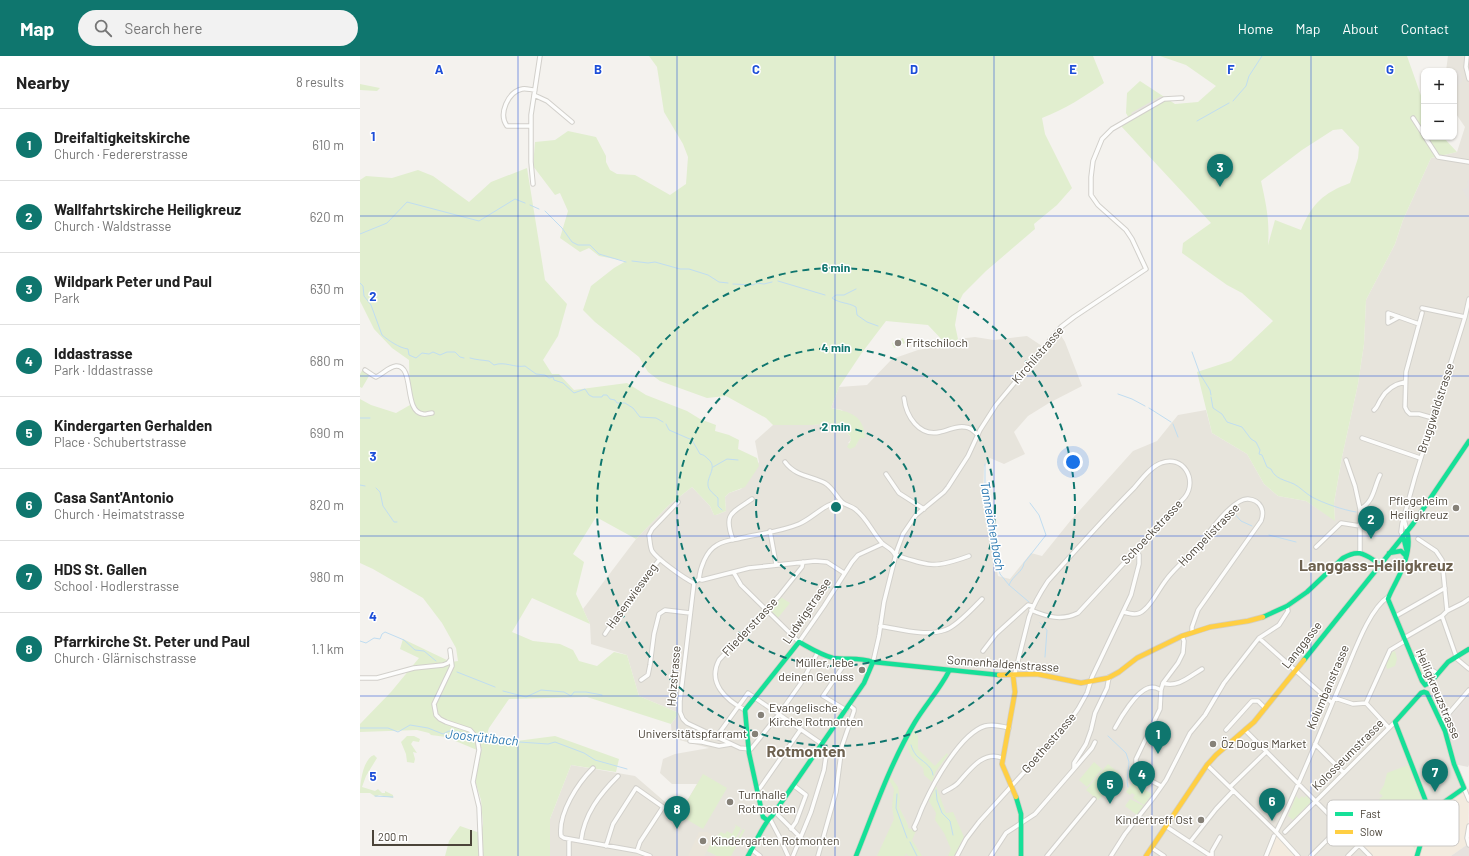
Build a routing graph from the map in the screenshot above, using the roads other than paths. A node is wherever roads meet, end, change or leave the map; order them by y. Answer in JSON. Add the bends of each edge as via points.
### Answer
{"nodes":[{"id":1,"x":540,"y":56,"type":"edge"},
{"id":2,"x":1467,"y":56,"type":"edge"},
{"id":3,"x":1469,"y":79,"type":"edge"},
{"id":4,"x":535,"y":90,"type":"junction"},
{"id":5,"x":534,"y":95,"type":"junction"},
{"id":6,"x":1182,"y":98,"type":"dead end"},
{"id":7,"x":1413,"y":118,"type":"dead end"},
{"id":8,"x":572,"y":122,"type":"dead end"},
{"id":9,"x":531,"y":126,"type":"junction"},
{"id":10,"x":1421,"y":130,"type":"edge"},
{"id":11,"x":1427,"y":140,"type":"edge"},
{"id":12,"x":1469,"y":162,"type":"edge"},
{"id":13,"x":533,"y":184,"type":"dead end"},
{"id":14,"x":1469,"y":299,"type":"edge"},
{"id":15,"x":1422,"y":308,"type":"dead end"},
{"id":16,"x":1422,"y":313,"type":"dead end"},
{"id":17,"x":1399,"y":317,"type":"dead end"},
{"id":18,"x":1465,"y":317,"type":"junction"},
{"id":19,"x":1419,"y":324,"type":"junction"},
{"id":20,"x":365,"y":370,"type":"dead end"},
{"id":21,"x":1404,"y":382,"type":"junction"},
{"id":22,"x":904,"y":398,"type":"dead end"},
{"id":23,"x":1374,"y":410,"type":"dead end"},
{"id":24,"x":432,"y":413,"type":"dead end"},
{"id":25,"x":1433,"y":418,"type":"junction"},
{"id":26,"x":978,"y":435,"type":"junction"},
{"id":27,"x":1362,"y":438,"type":"dead end"},
{"id":28,"x":1469,"y":441,"type":"edge"},
{"id":29,"x":1420,"y":458,"type":"junction"},
{"id":30,"x":1346,"y":460,"type":"dead end"},
{"id":31,"x":785,"y":462,"type":"dead end"},
{"id":32,"x":886,"y":474,"type":"dead end"},
{"id":33,"x":1380,"y":474,"type":"dead end"},
{"id":34,"x":752,"y":499,"type":"dead end"},
{"id":35,"x":678,"y":502,"type":"dead end"},
{"id":36,"x":842,"y":502,"type":"junction"},
{"id":37,"x":924,"y":509,"type":"junction"},
{"id":38,"x":1360,"y":509,"type":"junction"},
{"id":39,"x":1404,"y":518,"type":"junction"},
{"id":40,"x":1360,"y":526,"type":"junction"},
{"id":41,"x":770,"y":531,"type":"junction"},
{"id":42,"x":1407,"y":532,"type":"junction"},
{"id":43,"x":1403,"y":536,"type":"junction"},
{"id":44,"x":1418,"y":539,"type":"dead end"},
{"id":45,"x":733,"y":540,"type":"junction"},
{"id":46,"x":882,"y":544,"type":"junction"},
{"id":47,"x":1316,"y":548,"type":"dead end"},
{"id":48,"x":1136,"y":550,"type":"junction"},
{"id":49,"x":1360,"y":552,"type":"junction"},
{"id":50,"x":1389,"y":553,"type":"junction"},
{"id":51,"x":1406,"y":554,"type":"junction"},
{"id":52,"x":895,"y":555,"type":"junction"},
{"id":53,"x":969,"y":556,"type":"dead end"},
{"id":54,"x":660,"y":559,"type":"junction"},
{"id":55,"x":803,"y":562,"type":"junction"},
{"id":56,"x":776,"y":564,"type":"junction"},
{"id":57,"x":1380,"y":564,"type":"junction"},
{"id":58,"x":734,"y":573,"type":"junction"},
{"id":59,"x":844,"y":573,"type":"junction"},
{"id":60,"x":699,"y":579,"type":"junction"},
{"id":61,"x":694,"y":583,"type":"junction"},
{"id":62,"x":1445,"y":588,"type":"junction"},
{"id":63,"x":1388,"y":597,"type":"junction"},
{"id":64,"x":982,"y":599,"type":"dead end"},
{"id":65,"x":1469,"y":599,"type":"edge"},
{"id":66,"x":1287,"y":606,"type":"junction"},
{"id":67,"x":1032,"y":608,"type":"junction"},
{"id":68,"x":766,"y":609,"type":"junction"},
{"id":69,"x":1448,"y":611,"type":"junction"},
{"id":70,"x":1124,"y":612,"type":"junction"},
{"id":71,"x":690,"y":613,"type":"junction"},
{"id":72,"x":1396,"y":616,"type":"junction"},
{"id":73,"x":1442,"y":616,"type":"junction"},
{"id":74,"x":880,"y":626,"type":"junction"},
{"id":75,"x":1192,"y":632,"type":"junction"},
{"id":76,"x":605,"y":634,"type":"dead end"},
{"id":77,"x":1182,"y":636,"type":"junction"},
{"id":78,"x":1259,"y":638,"type":"junction"},
{"id":79,"x":1405,"y":639,"type":"junction"},
{"id":80,"x":799,"y":642,"type":"junction"},
{"id":81,"x":1469,"y":649,"type":"edge"},
{"id":82,"x":450,"y":650,"type":"dead end"},
{"id":83,"x":983,"y":651,"type":"dead end"},
{"id":84,"x":818,"y":652,"type":"junction"},
{"id":85,"x":1456,"y":656,"type":"junction"},
{"id":86,"x":1412,"y":657,"type":"junction"},
{"id":87,"x":452,"y":658,"type":"junction"},
{"id":88,"x":848,"y":659,"type":"junction"},
{"id":89,"x":874,"y":662,"type":"junction"},
{"id":90,"x":1202,"y":669,"type":"dead end"},
{"id":91,"x":1469,"y":669,"type":"edge"},
{"id":92,"x":1296,"y":670,"type":"junction"},
{"id":93,"x":949,"y":671,"type":"junction"},
{"id":94,"x":1438,"y":674,"type":"junction"},
{"id":95,"x":1013,"y":675,"type":"junction"},
{"id":96,"x":1109,"y":677,"type":"junction"},
{"id":97,"x":360,"y":678,"type":"edge"},
{"id":98,"x":642,"y":680,"type":"dead end"},
{"id":99,"x":1091,"y":681,"type":"junction"},
{"id":100,"x":1163,"y":683,"type":"junction"},
{"id":101,"x":1425,"y":685,"type":"junction"},
{"id":102,"x":1161,"y":690,"type":"junction"},
{"id":103,"x":1469,"y":690,"type":"edge"},
{"id":104,"x":1424,"y":692,"type":"junction"},
{"id":105,"x":756,"y":698,"type":"junction"},
{"id":106,"x":1334,"y":698,"type":"junction"},
{"id":107,"x":1332,"y":702,"type":"junction"},
{"id":108,"x":1366,"y":703,"type":"junction"},
{"id":109,"x":738,"y":705,"type":"junction"},
{"id":110,"x":848,"y":707,"type":"junction"},
{"id":111,"x":1265,"y":708,"type":"junction"},
{"id":112,"x":745,"y":710,"type":"junction"},
{"id":113,"x":779,"y":714,"type":"junction"},
{"id":114,"x":1440,"y":721,"type":"junction"},
{"id":115,"x":1395,"y":722,"type":"junction"},
{"id":116,"x":1009,"y":728,"type":"junction"},
{"id":117,"x":1115,"y":728,"type":"dead end"},
{"id":118,"x":1389,"y":728,"type":"junction"},
{"id":119,"x":801,"y":729,"type":"junction"},
{"id":120,"x":1226,"y":730,"type":"dead end"},
{"id":121,"x":1245,"y":730,"type":"junction"},
{"id":122,"x":716,"y":736,"type":"junction"},
{"id":123,"x":690,"y":741,"type":"dead end"},
{"id":124,"x":1095,"y":742,"type":"dead end"},
{"id":125,"x":732,"y":744,"type":"junction"},
{"id":126,"x":1315,"y":744,"type":"junction"},
{"id":127,"x":822,"y":745,"type":"junction"},
{"id":128,"x":749,"y":749,"type":"junction"},
{"id":129,"x":1266,"y":752,"type":"junction"},
{"id":130,"x":1002,"y":758,"type":"junction"},
{"id":131,"x":1207,"y":765,"type":"junction"},
{"id":132,"x":593,"y":768,"type":"dead end"},
{"id":133,"x":1074,"y":769,"type":"junction"},
{"id":134,"x":1344,"y":773,"type":"junction"},
{"id":135,"x":618,"y":776,"type":"dead end"},
{"id":136,"x":1298,"y":783,"type":"junction"},
{"id":137,"x":793,"y":785,"type":"junction"},
{"id":138,"x":1161,"y":786,"type":"junction"},
{"id":139,"x":1011,"y":787,"type":"junction"},
{"id":140,"x":1230,"y":787,"type":"junction"},
{"id":141,"x":1464,"y":788,"type":"junction"},
{"id":142,"x":757,"y":790,"type":"junction"},
{"id":143,"x":1233,"y":790,"type":"junction"},
{"id":144,"x":944,"y":792,"type":"dead end"},
{"id":145,"x":1094,"y":799,"type":"dead end"},
{"id":146,"x":1425,"y":800,"type":"edge"},
{"id":147,"x":1447,"y":800,"type":"edge"},
{"id":148,"x":1469,"y":800,"type":"edge"},
{"id":149,"x":1316,"y":801,"type":"junction"},
{"id":150,"x":775,"y":812,"type":"junction"},
{"id":151,"x":1327,"y":812,"type":"edge"},
{"id":152,"x":768,"y":819,"type":"junction"},
{"id":153,"x":1022,"y":823,"type":"junction"},
{"id":154,"x":1469,"y":826,"type":"edge"},
{"id":155,"x":1167,"y":827,"type":"junction"},
{"id":156,"x":791,"y":829,"type":"junction"},
{"id":157,"x":915,"y":829,"type":"dead end"},
{"id":158,"x":1285,"y":832,"type":"dead end"},
{"id":159,"x":1275,"y":834,"type":"junction"},
{"id":160,"x":1220,"y":837,"type":"dead end"},
{"id":161,"x":801,"y":838,"type":"junction"},
{"id":162,"x":569,"y":839,"type":"junction"},
{"id":163,"x":1327,"y":840,"type":"edge"},
{"id":164,"x":581,"y":841,"type":"junction"},
{"id":165,"x":1190,"y":842,"type":"junction"},
{"id":166,"x":1469,"y":845,"type":"edge"},
{"id":167,"x":606,"y":846,"type":"junction"},
{"id":168,"x":1358,"y":846,"type":"edge"},
{"id":169,"x":1360,"y":846,"type":"edge"},
{"id":170,"x":1420,"y":846,"type":"edge"},
{"id":171,"x":1152,"y":848,"type":"junction"},
{"id":172,"x":751,"y":850,"type":"junction"},
{"id":173,"x":637,"y":851,"type":"junction"},
{"id":174,"x":787,"y":855,"type":"edge"},
{"id":175,"x":481,"y":856,"type":"edge"},
{"id":176,"x":569,"y":856,"type":"edge"},
{"id":177,"x":650,"y":856,"type":"edge"},
{"id":178,"x":748,"y":856,"type":"edge"},
{"id":179,"x":760,"y":856,"type":"edge"},
{"id":180,"x":792,"y":856,"type":"edge"},
{"id":181,"x":818,"y":856,"type":"edge"},
{"id":182,"x":856,"y":856,"type":"edge"},
{"id":183,"x":957,"y":856,"type":"edge"},
{"id":184,"x":991,"y":856,"type":"edge"},
{"id":185,"x":1021,"y":856,"type":"edge"},
{"id":186,"x":1047,"y":856,"type":"edge"},
{"id":187,"x":1111,"y":856,"type":"edge"},
{"id":188,"x":1146,"y":856,"type":"edge"},
{"id":189,"x":1164,"y":856,"type":"edge"},
{"id":190,"x":1211,"y":856,"type":"edge"},
{"id":191,"x":1266,"y":856,"type":"edge"},
{"id":192,"x":1298,"y":856,"type":"edge"},
{"id":193,"x":1311,"y":856,"type":"edge"},
{"id":194,"x":1348,"y":856,"type":"edge"},
{"id":195,"x":1370,"y":856,"type":"edge"},
{"id":196,"x":1417,"y":856,"type":"edge"}],
"edges":[{"from":1,"to":4,"type":"street"},
{"from":2,"to":3,"type":"street"},
{"from":4,"to":5,"type":"street"},
{"from":4,"to":9,"type":"street","via":[[525,88],[515,92],[509,99],[504,114],[507,126]]},
{"from":5,"to":8,"type":"street","via":[[547,101]]},
{"from":5,"to":9,"type":"street"},
{"from":6,"to":26,"type":"street","name":"Kirchlistrasse","via":[[1164,99],[1112,129],[1102,139],[1093,160],[1091,195],[1098,205],[1126,230],[1146,269],[1061,327],[996,405]]},
{"from":7,"to":10,"type":"street"},
{"from":9,"to":13,"type":"street"},
{"from":11,"to":12,"type":"street","via":[[1438,157]]},
{"from":14,"to":18,"type":"street","name":"Bruggwaldstrasse"},
{"from":15,"to":18,"type":"street"},
{"from":16,"to":19,"type":"street"},
{"from":17,"to":19,"type":"street"},
{"from":18,"to":25,"type":"street","name":"Bruggwaldstrasse"},
{"from":19,"to":21,"type":"street"},
{"from":20,"to":24,"type":"street","via":[[376,377],[391,368],[400,367],[407,375],[414,409],[422,414]]},
{"from":21,"to":23,"type":"street","via":[[1388,390]]},
{"from":21,"to":25,"type":"street","via":[[1407,411],[1410,414]]},
{"from":22,"to":26,"type":"street","via":[[912,421],[918,428],[935,433],[963,426]]},
{"from":25,"to":29,"type":"street","name":"Bruggwaldstrasse"},
{"from":26,"to":37,"type":"street","name":"Kirchlistrasse","via":[[955,477],[943,493]]},
{"from":27,"to":29,"type":"street"},
{"from":28,"to":42,"type":"street","name":"Langgasse"},
{"from":29,"to":39,"type":"street","name":"Bruggwaldstrasse"},
{"from":30,"to":38,"type":"street","via":[[1356,486]]},
{"from":31,"to":36,"type":"street","via":[[796,472],[830,486]]},
{"from":32,"to":37,"type":"street","via":[[899,493]]},
{"from":33,"to":38,"type":"street","via":[[1371,499]]},
{"from":34,"to":45,"type":"street","via":[[729,517],[728,526]]},
{"from":35,"to":54,"type":"street","via":[[649,535],[652,551]]},
{"from":36,"to":41,"type":"street","via":[[831,503],[800,523]]},
{"from":36,"to":46,"type":"street","via":[[855,508]]},
{"from":37,"to":52,"type":"street","name":"Kirchlistrasse","via":[[907,527]]},
{"from":38,"to":40,"type":"street"},
{"from":39,"to":42,"type":"street","name":"Bruggwaldstrasse"},
{"from":39,"to":43,"type":"street","name":"Bruggwaldstrasse","via":[[1401,529]]},
{"from":40,"to":47,"type":"street","via":[[1341,522]]},
{"from":40,"to":49,"type":"street"},
{"from":41,"to":45,"type":"street"},
{"from":41,"to":56,"type":"street"},
{"from":42,"to":43,"type":"street","name":"Langgasse"},
{"from":42,"to":51,"type":"street","name":"Kolumbanstrasse","via":[[1409,541]]},
{"from":43,"to":50,"type":"street","name":"Langgasse"},
{"from":43,"to":51,"type":"street"},
{"from":44,"to":62,"type":"street","via":[[1436,551],[1441,558]]},
{"from":45,"to":60,"type":"street","via":[[716,545],[708,553]]},
{"from":46,"to":52,"type":"street"},
{"from":46,"to":59,"type":"street","name":"Ludwigstrasse","via":[[858,556]]},
{"from":48,"to":67,"type":"street","name":"Schoeckstrasse","via":[[1078,613],[1053,618]]},
{"from":48,"to":67,"type":"street","name":"Schoeckstrasse","via":[[1189,492],[1190,476],[1182,465],[1167,461],[1154,467],[1048,581]]},
{"from":48,"to":70,"type":"street","name":"Goethestrasse","via":[[1139,564]]},
{"from":49,"to":57,"type":"street"},
{"from":49,"to":66,"type":"street","name":"Sonnenhaldenstrasse","via":[[1343,558],[1307,592]]},
{"from":50,"to":51,"type":"street","via":[[1401,551]]},
{"from":50,"to":57,"type":"street","name":"Langgasse"},
{"from":51,"to":63,"type":"street","name":"Kolumbanstrasse","via":[[1401,573]]},
{"from":52,"to":53,"type":"street","via":[[937,565]]},
{"from":52,"to":74,"type":"street","name":"Kirchlistrasse"},
{"from":54,"to":61,"type":"street"},
{"from":54,"to":76,"type":"street","name":"Hasenwiesweg"},
{"from":55,"to":56,"type":"street"},
{"from":55,"to":59,"type":"street","via":[[827,562]]},
{"from":55,"to":68,"type":"street","name":"Fliederstrasse","via":[[802,567]]},
{"from":56,"to":58,"type":"street"},
{"from":57,"to":92,"type":"street","name":"Langgasse"},
{"from":58,"to":60,"type":"street"},
{"from":58,"to":68,"type":"street","via":[[741,585]]},
{"from":59,"to":80,"type":"street","name":"Ludwigstrasse"},
{"from":60,"to":61,"type":"street"},
{"from":61,"to":71,"type":"street","name":"Holzstrasse"},
{"from":62,"to":69,"type":"street"},
{"from":62,"to":72,"type":"street"},
{"from":63,"to":72,"type":"street","name":"Heiligkreuzstrasse"},
{"from":63,"to":106,"type":"street","name":"Kolumbanstrasse","via":[[1380,604],[1364,629]]},
{"from":64,"to":74,"type":"street","via":[[946,630],[923,633]]},
{"from":65,"to":69,"type":"street"},
{"from":66,"to":75,"type":"street","name":"Sonnenhaldenstrasse","via":[[1261,618]]},
{"from":66,"to":78,"type":"street","via":[[1288,611],[1282,621]]},
{"from":67,"to":83,"type":"street","via":[[1028,605],[996,634]]},
{"from":67,"to":95,"type":"street"},
{"from":68,"to":80,"type":"street"},
{"from":68,"to":109,"type":"street","name":"Fliederstrasse","via":[[719,660],[715,668],[718,686]]},
{"from":69,"to":73,"type":"street"},
{"from":70,"to":75,"type":"street","name":"Hompelistrasse","via":[[1135,614],[1144,610],[1167,578],[1196,549],[1223,516],[1238,502],[1253,500],[1262,509],[1261,522],[1198,610],[1192,624]]},
{"from":70,"to":99,"type":"street","name":"Goethestrasse"},
{"from":71,"to":98,"type":"street","via":[[665,610],[659,614],[648,675]]},
{"from":71,"to":122,"type":"street","name":"Holzstrasse","via":[[680,712],[687,723]]},
{"from":72,"to":79,"type":"street","name":"Heiligkreuzstrasse"},
{"from":73,"to":79,"type":"street"},
{"from":73,"to":85,"type":"street"},
{"from":74,"to":89,"type":"street","name":"Kirchlistrasse"},
{"from":75,"to":77,"type":"street","name":"Sonnenhaldenstrasse"},
{"from":77,"to":96,"type":"street","name":"Sonnenhaldenstrasse","via":[[1137,658]]},
{"from":77,"to":100,"type":"street","via":[[1183,653]]},
{"from":78,"to":92,"type":"street"},
{"from":78,"to":138,"type":"street","via":[[1190,733]]},
{"from":79,"to":86,"type":"street","name":"Heiligkreuzstrasse"},
{"from":79,"to":108,"type":"street","via":[[1390,650]]},
{"from":80,"to":84,"type":"street","name":"Sonnenhaldenstrasse"},
{"from":80,"to":105,"type":"street","name":"Ludwigstrasse"},
{"from":81,"to":85,"type":"street"},
{"from":82,"to":87,"type":"street"},
{"from":84,"to":88,"type":"street","name":"Sonnenhaldenstrasse"},
{"from":84,"to":113,"type":"street","via":[[801,683]]},
{"from":85,"to":91,"type":"street"},
{"from":85,"to":94,"type":"street"},
{"from":86,"to":94,"type":"street"},
{"from":86,"to":101,"type":"street","name":"Heiligkreuzstrasse"},
{"from":87,"to":97,"type":"street","via":[[443,665],[414,668],[377,678]]},
{"from":87,"to":175,"type":"street","via":[[452,666],[434,704],[436,715],[446,722],[470,730],[475,735],[480,750],[473,782],[479,807]]},
{"from":88,"to":89,"type":"street","name":"Sonnenhaldenstrasse"},
{"from":88,"to":110,"type":"street","via":[[823,696]]},
{"from":89,"to":93,"type":"street","name":"Sonnenhaldenstrasse"},
{"from":89,"to":110,"type":"street"},
{"from":90,"to":100,"type":"street","via":[[1180,682]]},
{"from":92,"to":107,"type":"street"},
{"from":92,"to":111,"type":"street","name":"Langgasse"},
{"from":93,"to":95,"type":"street","name":"Sonnenhaldenstrasse","via":[[996,676]]},
{"from":93,"to":182,"type":"street","via":[[915,722],[890,770]]},
{"from":94,"to":101,"type":"street"},
{"from":95,"to":99,"type":"street","name":"Sonnenhaldenstrasse","via":[[1038,674],[1076,682]]},
{"from":95,"to":116,"type":"street","via":[[1015,692]]},
{"from":96,"to":99,"type":"street","name":"Sonnenhaldenstrasse"},
{"from":96,"to":133,"type":"street","via":[[1086,744],[1074,763]]},
{"from":99,"to":139,"type":"street","name":"Goethestrasse","via":[[1081,704],[1066,726]]},
{"from":100,"to":102,"type":"street"},
{"from":101,"to":104,"type":"street","name":"Heiligkreuzstrasse"},
{"from":102,"to":117,"type":"street","via":[[1152,687],[1144,690],[1126,710]]},
{"from":102,"to":138,"type":"street","via":[[1160,709],[1136,759],[1136,768],[1140,775]]},
{"from":103,"to":114,"type":"street"},
{"from":104,"to":114,"type":"street","name":"Heiligkreuzstrasse"},
{"from":104,"to":115,"type":"street","name":"Kolosseumstrasse"},
{"from":105,"to":109,"type":"street","via":[[748,693]]},
{"from":105,"to":112,"type":"street","name":"Ludwigstrasse"},
{"from":105,"to":113,"type":"street"},
{"from":106,"to":107,"type":"street","name":"Kolumbanstrasse"},
{"from":106,"to":108,"type":"street","via":[[1353,704]]},
{"from":107,"to":126,"type":"street","name":"Kolumbanstrasse"},
{"from":108,"to":118,"type":"street"},
{"from":109,"to":112,"type":"street","name":"Fliederstrasse"},
{"from":109,"to":122,"type":"street"},
{"from":110,"to":127,"type":"street"},
{"from":110,"to":181,"type":"street","via":[[854,711],[842,746],[836,792]]},
{"from":111,"to":120,"type":"street","via":[[1258,701],[1252,702]]},
{"from":111,"to":121,"type":"street","name":"Langgasse"},
{"from":112,"to":128,"type":"street"},
{"from":113,"to":119,"type":"street"},
{"from":113,"to":128,"type":"street"},
{"from":114,"to":141,"type":"street","name":"Heiligkreuzstrasse"},
{"from":115,"to":118,"type":"street","name":"Kolosseumstrasse"},
{"from":115,"to":146,"type":"street"},
{"from":116,"to":130,"type":"street"},
{"from":116,"to":157,"type":"street","via":[[998,725],[976,730],[952,755],[938,777]]},
{"from":118,"to":134,"type":"street","name":"Kolosseumstrasse"},
{"from":119,"to":127,"type":"street"},
{"from":119,"to":142,"type":"street"},
{"from":121,"to":129,"type":"street"},
{"from":121,"to":131,"type":"street","name":"Langgasse"},
{"from":122,"to":125,"type":"street","name":"Holzstrasse"},
{"from":123,"to":125,"type":"street","via":[[719,746]]},
{"from":124,"to":133,"type":"street"},
{"from":125,"to":128,"type":"street","name":"Holzstrasse"},
{"from":126,"to":134,"type":"street"},
{"from":126,"to":136,"type":"street","name":"Kolumbanstrasse"},
{"from":127,"to":137,"type":"street"},
{"from":127,"to":161,"type":"street","via":[[826,756],[824,770]]},
{"from":128,"to":142,"type":"street"},
{"from":129,"to":136,"type":"street"},
{"from":129,"to":140,"type":"street"},
{"from":130,"to":139,"type":"street"},
{"from":130,"to":144,"type":"street","via":[[994,756],[976,764],[957,784]]},
{"from":131,"to":140,"type":"street"},
{"from":131,"to":155,"type":"street","name":"Langgasse"},
{"from":132,"to":162,"type":"street","via":[[581,780],[570,799],[560,831],[561,836]]},
{"from":133,"to":153,"type":"street","via":[[1035,814]]},
{"from":134,"to":149,"type":"street","name":"Kolosseumstrasse"},
{"from":135,"to":164,"type":"street","via":[[601,793],[587,816]]},
{"from":136,"to":149,"type":"street"},
{"from":136,"to":159,"type":"street","name":"Kolumbanstrasse"},
{"from":137,"to":150,"type":"street"},
{"from":137,"to":156,"type":"street","via":[[806,795]]},
{"from":138,"to":187,"type":"street"},
{"from":139,"to":153,"type":"street","via":[[1020,808]]},
{"from":139,"to":183,"type":"street","name":"Goethestrasse","via":[[972,830]]},
{"from":140,"to":143,"type":"street"},
{"from":141,"to":147,"type":"street"},
{"from":141,"to":148,"type":"street","name":"Heiligkreuzstrasse"},
{"from":142,"to":152,"type":"street","via":[[763,816]]},
{"from":143,"to":159,"type":"street"},
{"from":143,"to":165,"type":"street"},
{"from":145,"to":186,"type":"street"},
{"from":149,"to":151,"type":"street"},
{"from":149,"to":158,"type":"street","name":"Kolosseumstrasse"},
{"from":150,"to":152,"type":"street"},
{"from":150,"to":156,"type":"street"},
{"from":152,"to":172,"type":"street"},
{"from":152,"to":174,"type":"street","via":[[773,823]]},
{"from":153,"to":184,"type":"street","via":[[1006,832]]},
{"from":153,"to":185,"type":"street"},
{"from":154,"to":166,"type":"street","via":[[1466,838]]},
{"from":155,"to":165,"type":"street"},
{"from":155,"to":171,"type":"street","name":"Langgasse"},
{"from":156,"to":161,"type":"street"},
{"from":159,"to":191,"type":"street","name":"Kolumbanstrasse"},
{"from":159,"to":192,"type":"street"},
{"from":160,"to":190,"type":"street"},
{"from":161,"to":180,"type":"street"},
{"from":162,"to":164,"type":"street"},
{"from":162,"to":176,"type":"street"},
{"from":163,"to":193,"type":"street"},
{"from":164,"to":167,"type":"street"},
{"from":165,"to":190,"type":"street"},
{"from":167,"to":173,"type":"street"},
{"from":167,"to":173,"type":"street","via":[[613,824],[636,788],[663,807]]},
{"from":168,"to":194,"type":"street"},
{"from":169,"to":195,"type":"street"},
{"from":170,"to":196,"type":"street"},
{"from":171,"to":188,"type":"street","name":"Langgasse"},
{"from":171,"to":189,"type":"street"},
{"from":172,"to":178,"type":"street"},
{"from":172,"to":179,"type":"street"},
{"from":173,"to":177,"type":"street"},
{"from":174,"to":180,"type":"street"}]}
